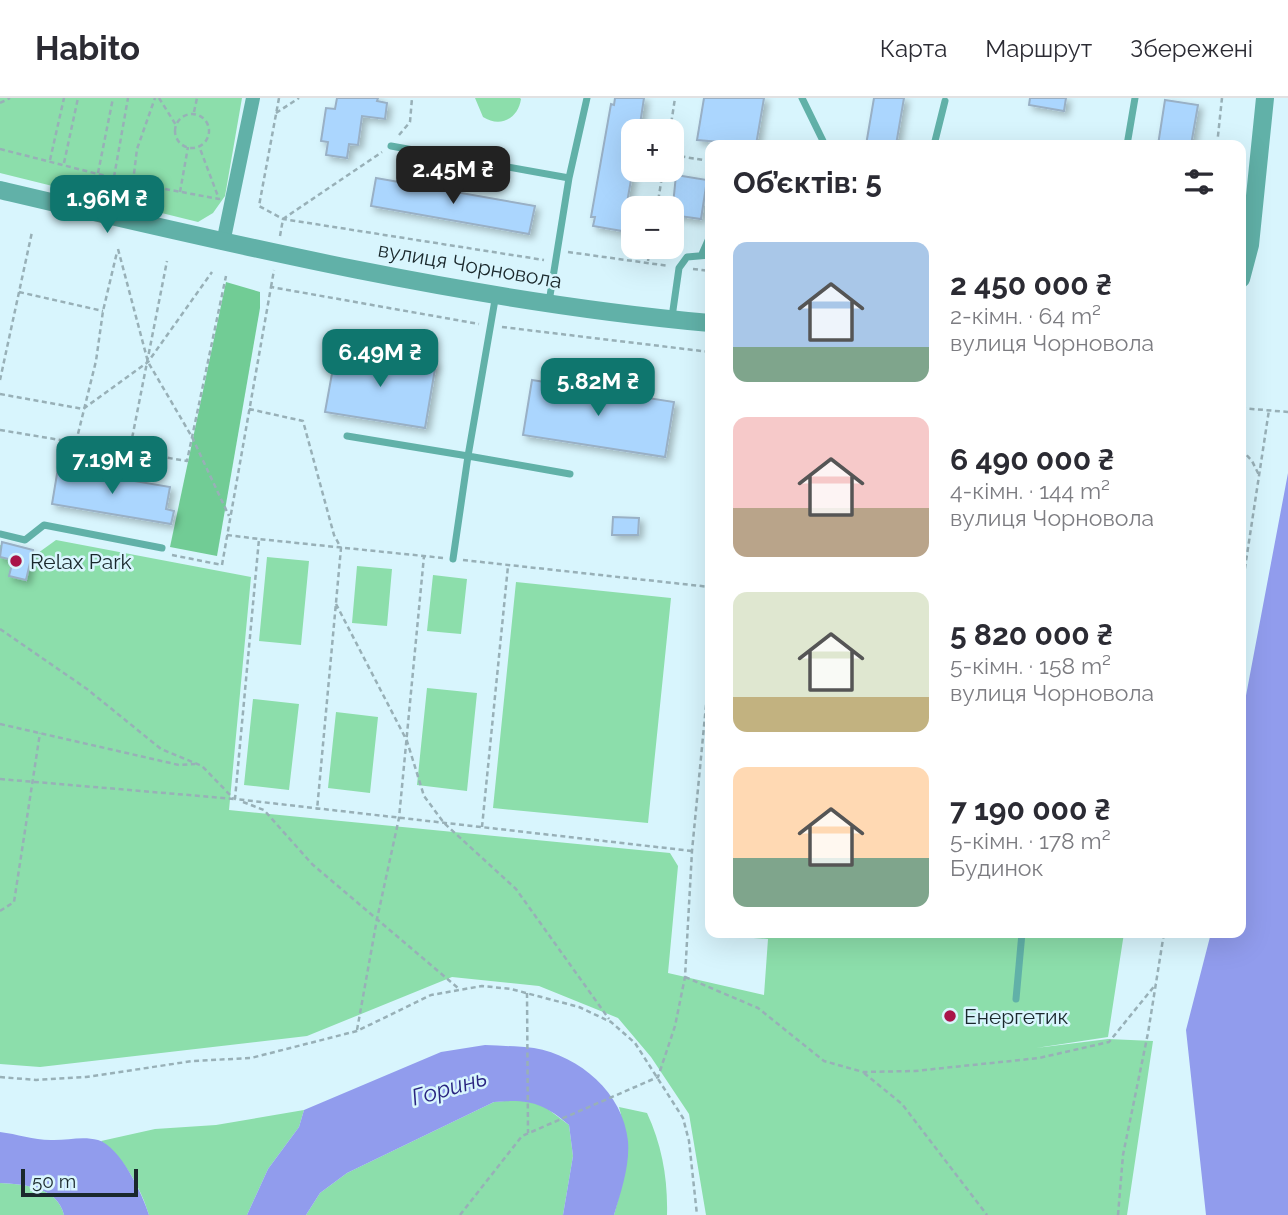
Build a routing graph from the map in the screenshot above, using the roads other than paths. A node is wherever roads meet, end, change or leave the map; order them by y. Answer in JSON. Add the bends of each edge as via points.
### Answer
{"nodes":[{"id":1,"x":253,"y":98,"type":"edge"},
{"id":2,"x":587,"y":98,"type":"edge"},
{"id":3,"x":802,"y":98,"type":"edge"},
{"id":4,"x":1135,"y":98,"type":"edge"},
{"id":5,"x":1265,"y":98,"type":"edge"},
{"id":6,"x":945,"y":101,"type":"dead end"},
{"id":7,"x":823,"y":140,"type":"edge"},
{"id":8,"x":935,"y":140,"type":"edge"},
{"id":9,"x":1128,"y":140,"type":"edge"},
{"id":10,"x":391,"y":146,"type":"road end"},
{"id":11,"x":569,"y":178,"type":"junction"},
{"id":12,"x":0,"y":190,"type":"edge"},
{"id":13,"x":223,"y":243,"type":"junction"},
{"id":14,"x":705,"y":255,"type":"edge"},
{"id":15,"x":1246,"y":262,"type":"edge"},
{"id":16,"x":496,"y":294,"type":"junction"},
{"id":17,"x":549,"y":302,"type":"junction"},
{"id":18,"x":672,"y":319,"type":"junction"},
{"id":19,"x":705,"y":322,"type":"edge"},
{"id":20,"x":347,"y":436,"type":"dead end"},
{"id":21,"x":468,"y":457,"type":"junction"},
{"id":22,"x":570,"y":474,"type":"dead end"},
{"id":23,"x":0,"y":534,"type":"edge"},
{"id":24,"x":162,"y":548,"type":"dead end"},
{"id":25,"x":453,"y":559,"type":"road end"},
{"id":26,"x":1022,"y":938,"type":"edge"},
{"id":27,"x":1016,"y":999,"type":"dead end"}],
"edges":[{"from":1,"to":13,"type":"street"},
{"from":2,"to":11,"type":"lane"},
{"from":3,"to":7,"type":"lane"},
{"from":4,"to":9,"type":"lane"},
{"from":5,"to":15,"type":"street"},
{"from":6,"to":8,"type":"lane"},
{"from":10,"to":11,"type":"lane"},
{"from":11,"to":17,"type":"lane"},
{"from":12,"to":13,"type":"street","name":"вулиця Чорновола"},
{"from":13,"to":16,"type":"street","name":"вулиця Чорновола"},
{"from":14,"to":18,"type":"lane","via":[[687,257],[680,268]]},
{"from":16,"to":17,"type":"street","name":"вулиця Чорновола"},
{"from":16,"to":21,"type":"lane"},
{"from":17,"to":18,"type":"street","name":"вулиця Чорновола"},
{"from":18,"to":19,"type":"street","name":"вулиця Чорновола"},
{"from":20,"to":21,"type":"lane"},
{"from":21,"to":22,"type":"lane"},
{"from":21,"to":25,"type":"lane"},
{"from":23,"to":24,"type":"lane","via":[[25,540],[44,525]]},
{"from":26,"to":27,"type":"lane"}]}
